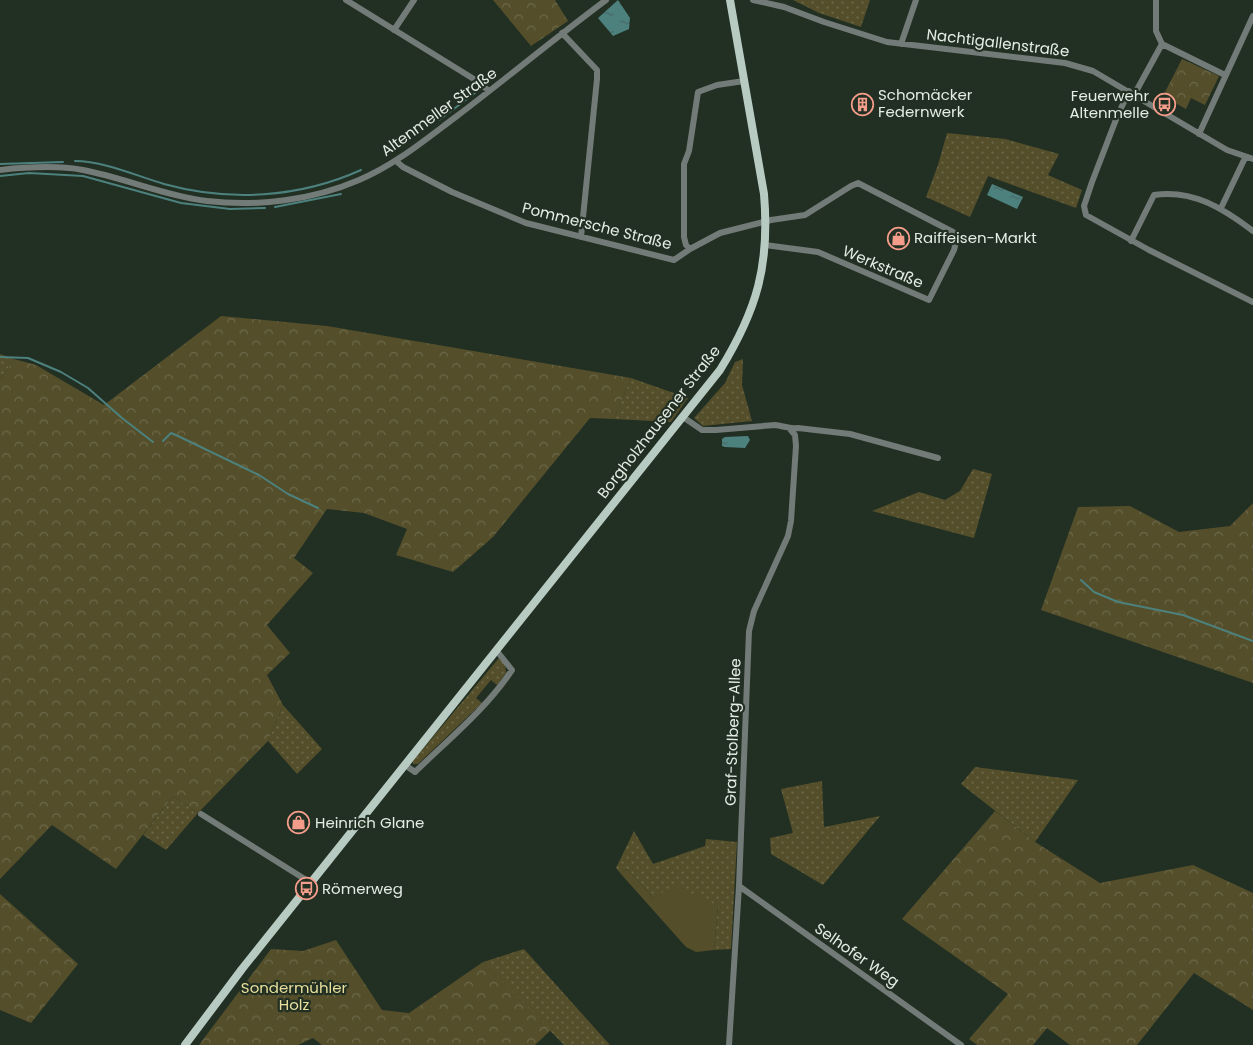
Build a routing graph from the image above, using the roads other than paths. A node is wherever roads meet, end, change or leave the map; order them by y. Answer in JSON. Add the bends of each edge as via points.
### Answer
{"nodes":[{"id":1,"x":346,"y":0,"type":"edge"},
{"id":2,"x":414,"y":0,"type":"edge"},
{"id":3,"x":606,"y":0,"type":"edge"},
{"id":4,"x":730,"y":0,"type":"edge"},
{"id":5,"x":753,"y":0,"type":"edge"},
{"id":6,"x":916,"y":0,"type":"edge"},
{"id":7,"x":1156,"y":0,"type":"edge"},
{"id":8,"x":1253,"y":16,"type":"edge"},
{"id":9,"x":394,"y":30,"type":"junction"},
{"id":10,"x":562,"y":34,"type":"junction"},
{"id":11,"x":901,"y":44,"type":"junction"},
{"id":12,"x":1162,"y":44,"type":"junction"},
{"id":13,"x":1225,"y":75,"type":"junction"},
{"id":14,"x":744,"y":81,"type":"junction"},
{"id":15,"x":489,"y":91,"type":"junction"},
{"id":16,"x":1132,"y":93,"type":"junction"},
{"id":17,"x":1199,"y":134,"type":"junction"},
{"id":18,"x":1245,"y":158,"type":"junction"},
{"id":19,"x":1253,"y":159,"type":"edge"},
{"id":20,"x":396,"y":161,"type":"junction"},
{"id":21,"x":0,"y":170,"type":"edge"},
{"id":22,"x":858,"y":183,"type":"joint"},
{"id":23,"x":1221,"y":208,"type":"junction"},
{"id":24,"x":766,"y":222,"type":"junction"},
{"id":25,"x":1253,"y":231,"type":"edge"},
{"id":26,"x":581,"y":236,"type":"junction"},
{"id":27,"x":1131,"y":241,"type":"junction"},
{"id":28,"x":765,"y":245,"type":"junction"},
{"id":29,"x":690,"y":249,"type":"junction"},
{"id":30,"x":1253,"y":302,"type":"edge"},
{"id":31,"x":683,"y":417,"type":"junction"},
{"id":32,"x":790,"y":429,"type":"junction"},
{"id":33,"x":938,"y":458,"type":"dead end"},
{"id":34,"x":496,"y":650,"type":"junction"},
{"id":35,"x":405,"y":765,"type":"junction"},
{"id":36,"x":201,"y":814,"type":"dead end"},
{"id":37,"x":311,"y":883,"type":"junction"},
{"id":38,"x":739,"y":886,"type":"junction"},
{"id":39,"x":185,"y":1045,"type":"edge"},
{"id":40,"x":729,"y":1045,"type":"edge"},
{"id":41,"x":961,"y":1045,"type":"edge"}],
"edges":[{"from":1,"to":9,"type":"street"},
{"from":2,"to":9,"type":"street"},
{"from":3,"to":10,"type":"street","name":"Altenmeller Straße"},
{"from":4,"to":14,"type":"main road","name":"Borgholzhausener Straße"},
{"from":5,"to":11,"type":"street","name":"Nachtigallenstraße","via":[[784,6],[863,35]]},
{"from":6,"to":11,"type":"street"},
{"from":7,"to":12,"type":"street","via":[[1156,31]]},
{"from":8,"to":13,"type":"street"},
{"from":9,"to":15,"type":"street"},
{"from":10,"to":15,"type":"street","name":"Altenmeller Straße"},
{"from":10,"to":26,"type":"street","via":[[597,70]]},
{"from":11,"to":16,"type":"street","name":"Nachtigallenstraße","via":[[1064,63],[1093,71]]},
{"from":12,"to":13,"type":"street"},
{"from":12,"to":16,"type":"street"},
{"from":13,"to":17,"type":"street"},
{"from":14,"to":24,"type":"main road","name":"Borgholzhausener Straße"},
{"from":14,"to":29,"type":"street","via":[[698,92],[690,151],[684,164],[684,237]]},
{"from":15,"to":20,"type":"street","name":"Altenmeller Straße"},
{"from":16,"to":17,"type":"street","name":"Nachtigallenstraße"},
{"from":16,"to":27,"type":"street","via":[[1111,131],[1084,206],[1086,215]]},
{"from":17,"to":18,"type":"street","name":"Nachtigallenstraße"},
{"from":18,"to":19,"type":"street","name":"Nachtigallenstraße"},
{"from":18,"to":23,"type":"street"},
{"from":20,"to":21,"type":"street","name":"Altenmeller Straße","via":[[330,191],[292,200],[233,203],[182,196],[82,170],[52,167]]},
{"from":20,"to":26,"type":"street","name":"Pommersche Straße","via":[[452,192],[519,220]]},
{"from":22,"to":24,"type":"street","name":"Pommersche Straße","via":[[805,215]]},
{"from":22,"to":28,"type":"street","name":"Werkstraße","via":[[953,232],[957,238],[929,300],[818,252]]},
{"from":23,"to":25,"type":"street"},
{"from":23,"to":27,"type":"street","via":[[1186,196],[1154,195]]},
{"from":24,"to":28,"type":"main road","name":"Borgholzhausener Straße"},
{"from":24,"to":29,"type":"street","name":"Pommersche Straße","via":[[720,233]]},
{"from":26,"to":29,"type":"street","name":"Pommersche Straße","via":[[674,260]]},
{"from":27,"to":30,"type":"street"},
{"from":28,"to":31,"type":"main road","name":"Borgholzhausener Straße","via":[[754,301],[742,334],[720,370]]},
{"from":31,"to":32,"type":"street","via":[[702,430],[775,425]]},
{"from":31,"to":34,"type":"main road","name":"Borgholzhausener Straße"},
{"from":32,"to":33,"type":"street","via":[[850,434]]},
{"from":32,"to":38,"type":"street","name":"Graf-Stolberg-Allee","via":[[795,435],[796,446],[791,521],[788,536],[754,611],[750,631]]},
{"from":34,"to":35,"type":"main road","name":"Borgholzhausener Straße"},
{"from":34,"to":35,"type":"street","via":[[512,670],[505,681],[481,709],[415,772]]},
{"from":35,"to":37,"type":"main road","name":"Borgholzhausener Straße"},
{"from":36,"to":37,"type":"street"},
{"from":37,"to":39,"type":"main road","name":"Borgholzhausener Straße"},
{"from":38,"to":40,"type":"street","name":"Graf-Stolberg-Allee"},
{"from":38,"to":41,"type":"street","name":"Selhofer Weg"}]}
